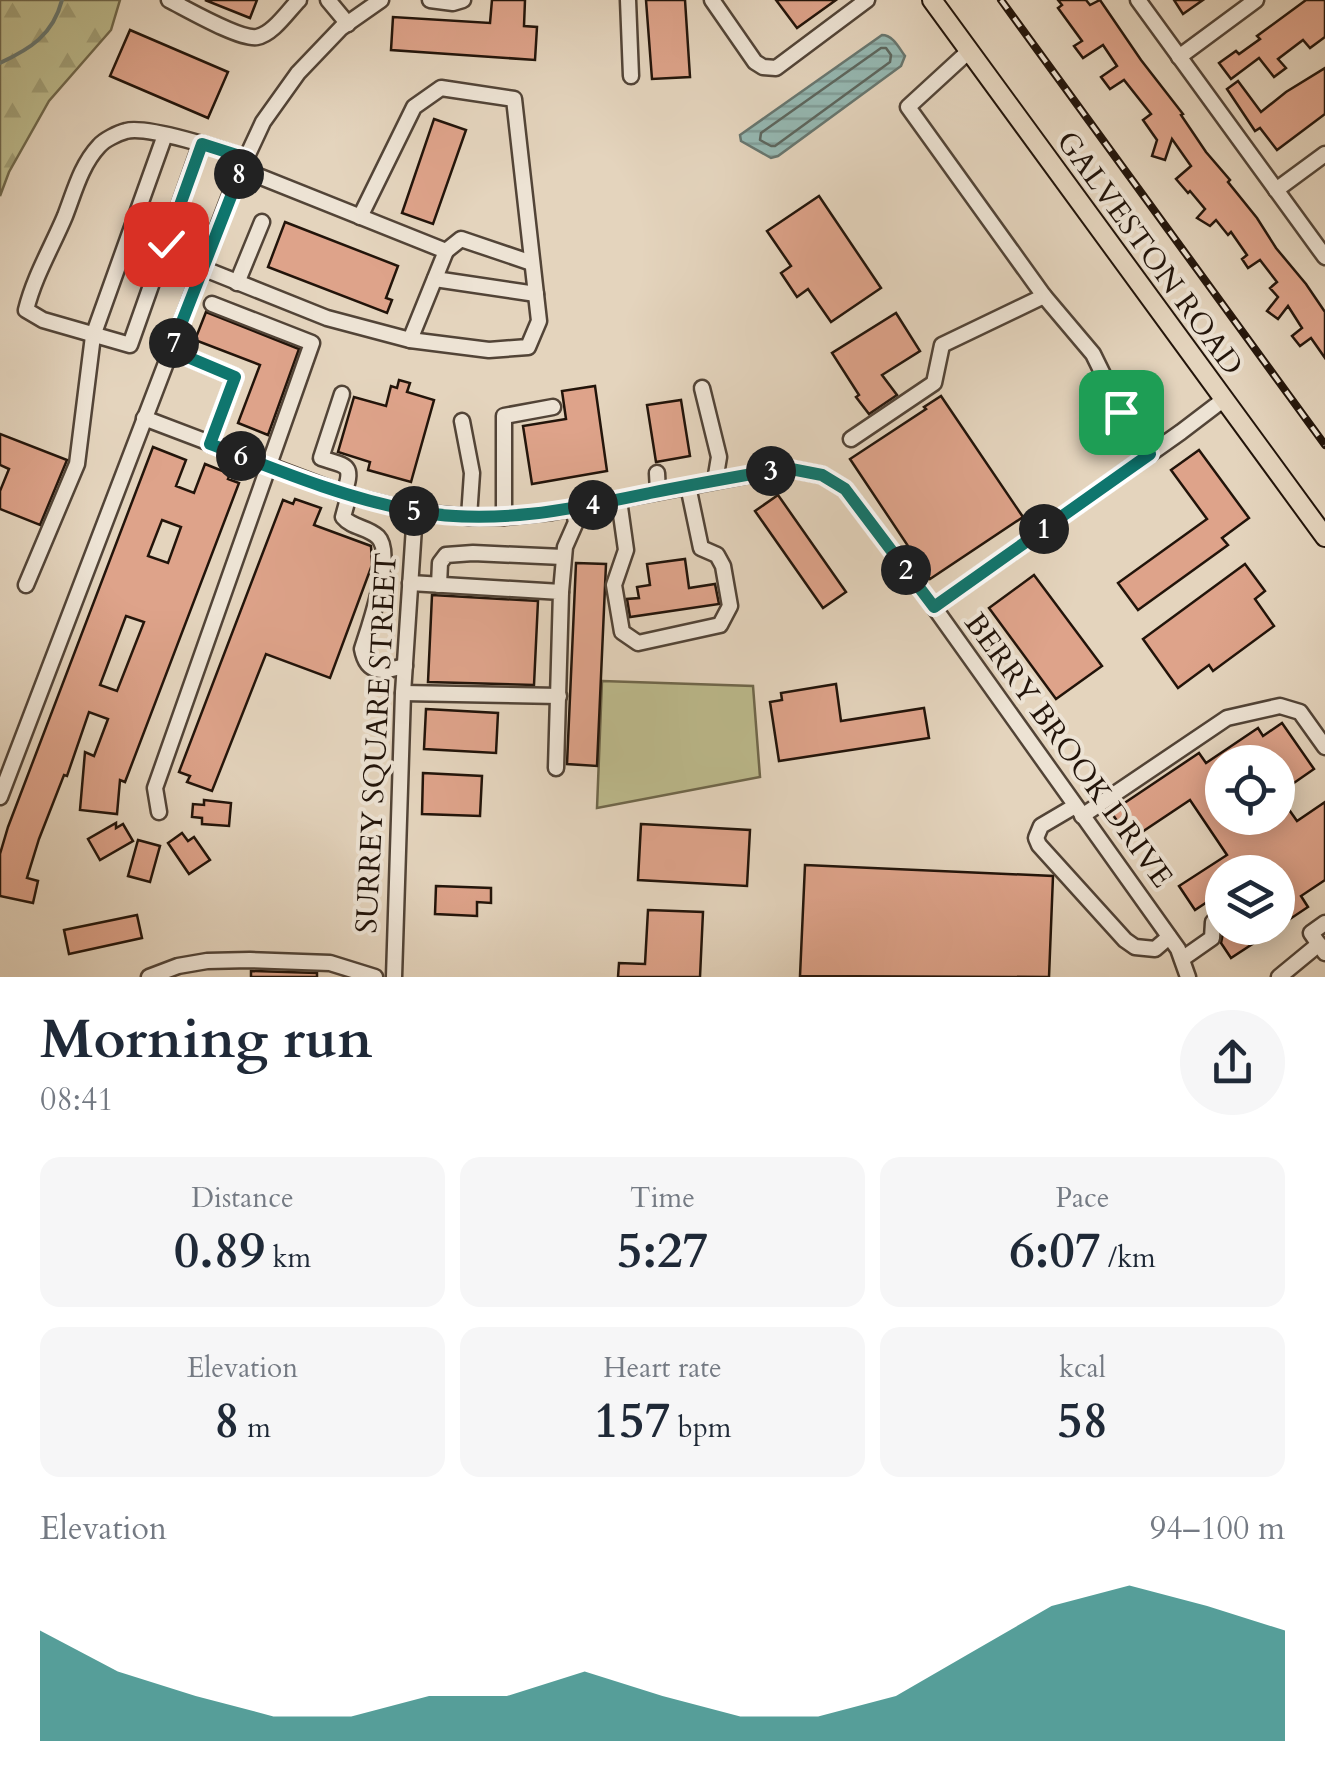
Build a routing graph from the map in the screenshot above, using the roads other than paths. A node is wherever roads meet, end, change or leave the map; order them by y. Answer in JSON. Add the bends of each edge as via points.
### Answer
{"nodes":[{"id":1,"x":169,"y":0,"type":"edge"},
{"id":2,"x":298,"y":0,"type":"edge"},
{"id":3,"x":328,"y":0,"type":"edge"},
{"id":4,"x":381,"y":0,"type":"edge"},
{"id":5,"x":430,"y":0,"type":"edge"},
{"id":6,"x":463,"y":0,"type":"edge"},
{"id":7,"x":628,"y":0,"type":"edge"},
{"id":8,"x":712,"y":0,"type":"edge"},
{"id":9,"x":867,"y":0,"type":"edge"},
{"id":10,"x":932,"y":0,"type":"edge"},
{"id":11,"x":1138,"y":0,"type":"edge"},
{"id":12,"x":1256,"y":0,"type":"edge"},
{"id":13,"x":348,"y":24,"type":"junction"},
{"id":14,"x":969,"y":51,"type":"junction"},
{"id":15,"x":1179,"y":57,"type":"junction"},
{"id":16,"x":631,"y":76,"type":"dead end"},
{"id":17,"x":165,"y":135,"type":"junction"},
{"id":18,"x":202,"y":144,"type":"junction"},
{"id":19,"x":1325,"y":154,"type":"edge"},
{"id":20,"x":244,"y":164,"type":"junction"},
{"id":21,"x":1276,"y":190,"type":"junction"},
{"id":22,"x":360,"y":217,"type":"junction"},
{"id":23,"x":262,"y":222,"type":"dead end"},
{"id":24,"x":446,"y":251,"type":"junction"},
{"id":25,"x":1325,"y":257,"type":"edge"},
{"id":26,"x":532,"y":263,"type":"junction"},
{"id":27,"x":202,"y":268,"type":"junction"},
{"id":28,"x":434,"y":279,"type":"junction"},
{"id":29,"x":237,"y":283,"type":"junction"},
{"id":30,"x":536,"y":294,"type":"junction"},
{"id":31,"x":1044,"y":296,"type":"junction"},
{"id":32,"x":212,"y":304,"type":"dead end"},
{"id":33,"x":93,"y":336,"type":"junction"},
{"id":34,"x":410,"y":340,"type":"junction"},
{"id":35,"x":171,"y":350,"type":"junction"},
{"id":36,"x":702,"y":388,"type":"dead end"},
{"id":37,"x":342,"y":394,"type":"dead end"},
{"id":38,"x":1223,"y":400,"type":"junction"},
{"id":39,"x":554,"y":407,"type":"dead end"},
{"id":40,"x":144,"y":418,"type":"junction"},
{"id":41,"x":462,"y":420,"type":"dead end"},
{"id":42,"x":851,"y":439,"type":"dead end"},
{"id":43,"x":210,"y":444,"type":"junction"},
{"id":44,"x":1150,"y":454,"type":"junction"},
{"id":45,"x":269,"y":467,"type":"junction"},
{"id":46,"x":657,"y":472,"type":"dead end"},
{"id":47,"x":715,"y":481,"type":"junction"},
{"id":48,"x":688,"y":486,"type":"junction"},
{"id":49,"x":658,"y":492,"type":"junction"},
{"id":50,"x":347,"y":494,"type":"junction"},
{"id":51,"x":619,"y":500,"type":"junction"},
{"id":52,"x":573,"y":508,"type":"junction"},
{"id":53,"x":416,"y":512,"type":"junction"},
{"id":54,"x":504,"y":516,"type":"junction"},
{"id":55,"x":469,"y":517,"type":"junction"},
{"id":56,"x":1325,"y":537,"type":"edge"},
{"id":57,"x":563,"y":557,"type":"junction"},
{"id":58,"x":26,"y":585,"type":"dead end"},
{"id":59,"x":439,"y":585,"type":"junction"},
{"id":60,"x":382,"y":586,"type":"junction"},
{"id":61,"x":410,"y":587,"type":"junction"},
{"id":62,"x":561,"y":592,"type":"junction"},
{"id":63,"x":934,"y":607,"type":"junction"},
{"id":64,"x":404,"y":666,"type":"junction"},
{"id":65,"x":402,"y":693,"type":"junction"},
{"id":66,"x":559,"y":696,"type":"junction"},
{"id":67,"x":1325,"y":747,"type":"edge"},
{"id":68,"x":556,"y":768,"type":"dead end"},
{"id":69,"x":0,"y":798,"type":"edge"},
{"id":70,"x":1079,"y":811,"type":"junction"},
{"id":71,"x":159,"y":812,"type":"dead end"},
{"id":72,"x":1325,"y":923,"type":"edge"},
{"id":73,"x":1169,"y":937,"type":"junction"},
{"id":74,"x":1205,"y":943,"type":"edge"},
{"id":75,"x":1322,"y":949,"type":"edge"},
{"id":76,"x":1182,"y":958,"type":"junction"},
{"id":77,"x":1286,"y":975,"type":"edge"},
{"id":78,"x":366,"y":976,"type":"edge"},
{"id":79,"x":149,"y":977,"type":"edge"},
{"id":80,"x":394,"y":977,"type":"edge"},
{"id":81,"x":1188,"y":977,"type":"edge"}],
"edges":[{"from":1,"to":2,"type":"street","via":[[258,37]]},
{"from":3,"to":13,"type":"street"},
{"from":4,"to":13,"type":"street"},
{"from":5,"to":6,"type":"street"},
{"from":7,"to":16,"type":"street"},
{"from":8,"to":9,"type":"street","via":[[755,62],[770,69]]},
{"from":10,"to":14,"type":"main road","name":"GALVESTON ROAD"},
{"from":11,"to":15,"type":"street"},
{"from":12,"to":15,"type":"street"},
{"from":13,"to":20,"type":"street","via":[[298,73],[263,122]]},
{"from":14,"to":31,"type":"street","via":[[908,107]]},
{"from":14,"to":38,"type":"main road","name":"GALVESTON ROAD"},
{"from":15,"to":21,"type":"street"},
{"from":17,"to":18,"type":"street"},
{"from":17,"to":33,"type":"street"},
{"from":17,"to":33,"type":"street","via":[[128,130],[100,144],[75,186],[30,295],[26,310]]},
{"from":18,"to":20,"type":"street"},
{"from":18,"to":33,"type":"street","via":[[130,345]]},
{"from":19,"to":21,"type":"street"},
{"from":20,"to":22,"type":"street"},
{"from":20,"to":27,"type":"street"},
{"from":21,"to":25,"type":"street"},
{"from":22,"to":24,"type":"street"},
{"from":22,"to":26,"type":"street","via":[[414,107],[440,88],[514,99]]},
{"from":23,"to":29,"type":"street"},
{"from":24,"to":26,"type":"street","via":[[460,239]]},
{"from":24,"to":28,"type":"street"},
{"from":26,"to":30,"type":"street"},
{"from":27,"to":29,"type":"street"},
{"from":27,"to":35,"type":"street"},
{"from":28,"to":30,"type":"street"},
{"from":28,"to":34,"type":"street"},
{"from":29,"to":34,"type":"street","via":[[327,318]]},
{"from":30,"to":34,"type":"street","via":[[539,320],[528,347],[489,350]]},
{"from":31,"to":42,"type":"street","via":[[942,345],[934,382]]},
{"from":31,"to":44,"type":"street","via":[[1093,354]]},
{"from":32,"to":45,"type":"street","via":[[312,343]]},
{"from":33,"to":58,"type":"street","via":[[77,464]]},
{"from":35,"to":40,"type":"street"},
{"from":35,"to":43,"type":"street","via":[[235,377]]},
{"from":36,"to":47,"type":"street","via":[[719,458]]},
{"from":37,"to":50,"type":"street","via":[[320,458],[349,470]]},
{"from":38,"to":44,"type":"street"},
{"from":38,"to":56,"type":"main road","name":"GALVESTON ROAD"},
{"from":39,"to":54,"type":"street","via":[[504,416]]},
{"from":40,"to":43,"type":"street","name":"BERRY BROOK DRIVE"},
{"from":40,"to":69,"type":"street"},
{"from":41,"to":55,"type":"street","via":[[472,472]]},
{"from":43,"to":45,"type":"street","name":"BERRY BROOK DRIVE"},
{"from":44,"to":63,"type":"street"},
{"from":45,"to":50,"type":"street","name":"BERRY BROOK DRIVE"},
{"from":45,"to":71,"type":"street","via":[[155,788]]},
{"from":46,"to":49,"type":"street"},
{"from":47,"to":48,"type":"street","name":"BERRY BROOK DRIVE"},
{"from":47,"to":63,"type":"street","name":"BERRY BROOK DRIVE","via":[[786,468],[822,475],[845,489]]},
{"from":48,"to":49,"type":"street","name":"BERRY BROOK DRIVE"},
{"from":48,"to":51,"type":"street","via":[[701,548],[723,566],[730,606],[720,624],[638,643],[622,632],[614,584],[626,550]]},
{"from":49,"to":51,"type":"street","name":"BERRY BROOK DRIVE"},
{"from":50,"to":53,"type":"street","name":"BERRY BROOK DRIVE"},
{"from":50,"to":60,"type":"street","via":[[346,522],[382,543]]},
{"from":51,"to":52,"type":"street","name":"BERRY BROOK DRIVE"},
{"from":52,"to":54,"type":"street","name":"BERRY BROOK DRIVE"},
{"from":52,"to":57,"type":"street","via":[[576,522]]},
{"from":53,"to":55,"type":"street","name":"BERRY BROOK DRIVE"},
{"from":53,"to":61,"type":"street","name":"SURREY SQUARE STREET"},
{"from":54,"to":55,"type":"street","name":"BERRY BROOK DRIVE"},
{"from":57,"to":59,"type":"street","via":[[446,555]]},
{"from":57,"to":62,"type":"street"},
{"from":59,"to":61,"type":"street"},
{"from":59,"to":62,"type":"street"},
{"from":60,"to":61,"type":"street"},
{"from":60,"to":64,"type":"street","via":[[364,658],[378,670]]},
{"from":61,"to":64,"type":"street","name":"SURREY SQUARE STREET"},
{"from":62,"to":66,"type":"street"},
{"from":63,"to":70,"type":"street","name":"BERRY BROOK DRIVE"},
{"from":64,"to":65,"type":"street","name":"SURREY SQUARE STREET"},
{"from":65,"to":66,"type":"street"},
{"from":65,"to":80,"type":"street","name":"SURREY SQUARE STREET"},
{"from":66,"to":68,"type":"street"},
{"from":67,"to":70,"type":"street","via":[[1300,712],[1280,706],[1228,718]]},
{"from":70,"to":73,"type":"street","name":"BERRY BROOK DRIVE"},
{"from":70,"to":73,"type":"street","via":[[1041,826],[1039,844],[1124,940],[1154,949]]},
{"from":72,"to":75,"type":"street","via":[[1311,933]]},
{"from":73,"to":76,"type":"street","name":"BERRY BROOK DRIVE"},
{"from":74,"to":76,"type":"street"},
{"from":75,"to":77,"type":"street"},
{"from":76,"to":81,"type":"street","name":"BERRY BROOK DRIVE"},
{"from":78,"to":79,"type":"street","via":[[330,963],[250,960],[178,966]]}]}
